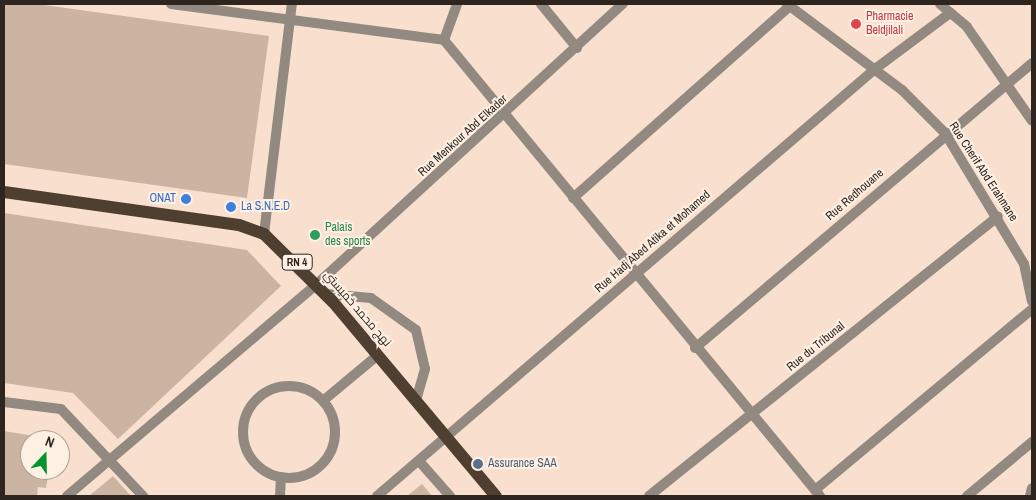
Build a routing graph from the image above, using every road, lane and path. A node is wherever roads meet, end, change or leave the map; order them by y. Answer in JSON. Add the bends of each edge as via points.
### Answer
{"nodes":[{"id":1,"x":171,"y":4,"type":"edge"},
{"id":2,"x":292,"y":4,"type":"edge"},
{"id":3,"x":457,"y":4,"type":"edge"},
{"id":4,"x":541,"y":4,"type":"edge"},
{"id":5,"x":623,"y":4,"type":"edge"},
{"id":6,"x":940,"y":4,"type":"edge"},
{"id":7,"x":789,"y":5,"type":"edge"},
{"id":8,"x":950,"y":13,"type":"junction"},
{"id":9,"x":290,"y":20,"type":"junction"},
{"id":10,"x":444,"y":40,"type":"junction"},
{"id":11,"x":577,"y":48,"type":"junction"},
{"id":12,"x":1032,"y":63,"type":"edge"},
{"id":13,"x":875,"y":69,"type":"junction"},
{"id":14,"x":1008,"y":86,"type":"junction"},
{"id":15,"x":505,"y":115,"type":"junction"},
{"id":16,"x":1032,"y":121,"type":"edge"},
{"id":17,"x":945,"y":133,"type":"junction"},
{"id":18,"x":4,"y":192,"type":"edge"},
{"id":19,"x":573,"y":198,"type":"junction"},
{"id":20,"x":998,"y":216,"type":"junction"},
{"id":21,"x":264,"y":234,"type":"junction"},
{"id":22,"x":634,"y":273,"type":"junction"},
{"id":23,"x":317,"y":284,"type":"junction"},
{"id":24,"x":326,"y":294,"type":"junction"},
{"id":25,"x":1032,"y":301,"type":"edge"},
{"id":26,"x":1032,"y":309,"type":"edge"},
{"id":27,"x":696,"y":348,"type":"junction"},
{"id":28,"x":378,"y":355,"type":"junction"},
{"id":29,"x":324,"y":400,"type":"junction"},
{"id":30,"x":416,"y":400,"type":"junction"},
{"id":31,"x":4,"y":402,"type":"edge"},
{"id":32,"x":750,"y":416,"type":"junction"},
{"id":33,"x":447,"y":437,"type":"junction"},
{"id":34,"x":1032,"y":442,"type":"edge"},
{"id":35,"x":110,"y":460,"type":"junction"},
{"id":36,"x":420,"y":461,"type":"junction"},
{"id":37,"x":281,"y":477,"type":"junction"},
{"id":38,"x":1032,"y":488,"type":"edge"},
{"id":39,"x":817,"y":493,"type":"edge"},
{"id":40,"x":67,"y":496,"type":"edge"},
{"id":41,"x":143,"y":496,"type":"edge"},
{"id":42,"x":280,"y":496,"type":"edge"},
{"id":43,"x":377,"y":496,"type":"edge"},
{"id":44,"x":450,"y":496,"type":"edge"},
{"id":45,"x":496,"y":496,"type":"edge"},
{"id":46,"x":649,"y":496,"type":"edge"},
{"id":47,"x":967,"y":496,"type":"edge"},
{"id":48,"x":1030,"y":496,"type":"edge"}],
"edges":[{"from":1,"to":9,"type":"street"},
{"from":2,"to":9,"type":"street"},
{"from":3,"to":10,"type":"street"},
{"from":4,"to":11,"type":"street"},
{"from":5,"to":11,"type":"street","name":"Rue Menkour Abd Elkader"},
{"from":6,"to":8,"type":"street"},
{"from":7,"to":13,"type":"street","name":"Rue Cherif Abd Erahmane"},
{"from":7,"to":19,"type":"street"},
{"from":8,"to":13,"type":"street","name":"Rue Hadj Abed Atika et Mohamed"},
{"from":8,"to":14,"type":"street","via":[[967,27]]},
{"from":9,"to":10,"type":"street"},
{"from":9,"to":21,"type":"street"},
{"from":10,"to":15,"type":"street"},
{"from":11,"to":15,"type":"street","name":"Rue Menkour Abd Elkader"},
{"from":12,"to":14,"type":"street","name":"Rue Redhouane"},
{"from":13,"to":17,"type":"street","name":"Rue Cherif Abd Erahmane"},
{"from":13,"to":22,"type":"street","name":"Rue Hadj Abed Atika et Mohamed"},
{"from":14,"to":16,"type":"street"},
{"from":14,"to":17,"type":"street","name":"Rue Redhouane"},
{"from":15,"to":19,"type":"street"},
{"from":15,"to":23,"type":"street","name":"Rue Menkour Abd Elkader"},
{"from":17,"to":20,"type":"street","name":"Rue Cherif Abd Erahmane"},
{"from":17,"to":27,"type":"street","name":"Rue Redhouane"},
{"from":18,"to":21,"type":"main road","name":"نهج محمد خميستي","number":"RN 4","via":[[239,225]]},
{"from":19,"to":22,"type":"street"},
{"from":20,"to":25,"type":"street","name":"Rue Cherif Abd Erahmane","via":[[1024,264]]},
{"from":20,"to":32,"type":"street","name":"Rue du Tribunal"},
{"from":21,"to":23,"type":"main road","name":"نهج محمد خميستي","number":"RN 4"},
{"from":22,"to":27,"type":"street"},
{"from":22,"to":33,"type":"street","name":"Rue Hadj Abed Atika et Mohamed"},
{"from":23,"to":24,"type":"main road","name":"نهج محمد خميستي","number":"RN 4"},
{"from":23,"to":35,"type":"street","name":"Rue Menkour Abd Elkader"},
{"from":24,"to":28,"type":"main road","name":"نهج محمد خميستي","number":"RN 4"},
{"from":24,"to":30,"type":"street","via":[[371,298],[416,330],[425,369]]},
{"from":26,"to":39,"type":"street"},
{"from":27,"to":32,"type":"street"},
{"from":28,"to":29,"type":"street"},
{"from":28,"to":30,"type":"main road","name":"نهج محمد خميستي","number":"RN 4"},
{"from":29,"to":37,"type":"street","via":[[335,420],[336,442],[326,462],[307,476]]},
{"from":29,"to":37,"type":"street","via":[[306,388],[283,385],[262,393],[247,410],[242,432],[248,454],[263,471]]},
{"from":30,"to":33,"type":"main road","name":"نهج محمد خميستي","number":"RN 4"},
{"from":31,"to":35,"type":"street","via":[[61,409]]},
{"from":32,"to":39,"type":"street"},
{"from":32,"to":46,"type":"street","name":"Rue du Tribunal"},
{"from":33,"to":36,"type":"street","name":"Rue Hadj Abed Atika et Mohamed"},
{"from":33,"to":45,"type":"main road","name":"نهج محمد خميستي","number":"RN 4"},
{"from":34,"to":47,"type":"street"},
{"from":35,"to":40,"type":"street","name":"Rue Menkour Abd Elkader"},
{"from":35,"to":41,"type":"street"},
{"from":36,"to":43,"type":"street","name":"Rue Hadj Abed Atika et Mohamed"},
{"from":36,"to":44,"type":"street"},
{"from":37,"to":42,"type":"street"},
{"from":38,"to":48,"type":"street"}]}
